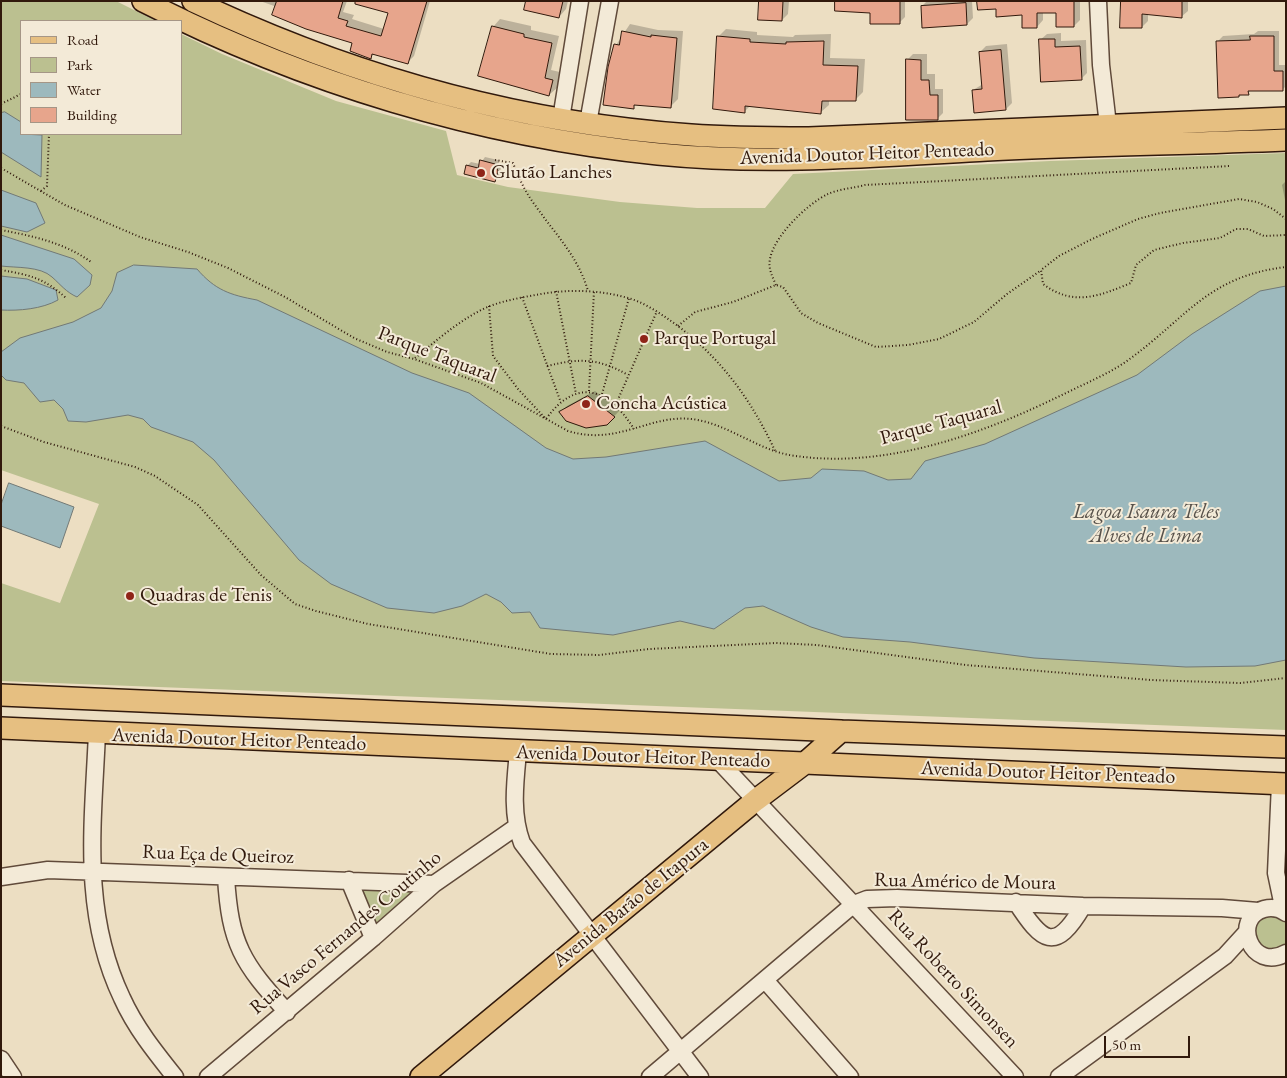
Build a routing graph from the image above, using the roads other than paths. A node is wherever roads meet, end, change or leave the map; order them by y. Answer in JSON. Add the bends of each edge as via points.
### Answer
{"nodes":[{"id":1,"x":143,"y":1,"type":"edge"},
{"id":2,"x":192,"y":1,"type":"edge"},
{"id":3,"x":580,"y":1,"type":"edge"},
{"id":4,"x":610,"y":1,"type":"edge"},
{"id":5,"x":1098,"y":1,"type":"edge"},
{"id":6,"x":1286,"y":118,"type":"edge"},
{"id":7,"x":561,"y":119,"type":"junction"},
{"id":8,"x":588,"y":123,"type":"junction"},
{"id":9,"x":1108,"y":125,"type":"junction"},
{"id":10,"x":1286,"y":140,"type":"edge"},
{"id":11,"x":1,"y":695,"type":"edge"},
{"id":12,"x":1,"y":728,"type":"edge"},
{"id":13,"x":56,"y":731,"type":"junction"},
{"id":14,"x":841,"y":731,"type":"junction"},
{"id":15,"x":97,"y":734,"type":"junction"},
{"id":16,"x":1,"y":735,"type":"edge"},
{"id":17,"x":1286,"y":747,"type":"edge"},
{"id":18,"x":518,"y":752,"type":"junction"},
{"id":19,"x":716,"y":758,"type":"junction"},
{"id":20,"x":805,"y":763,"type":"junction"},
{"id":21,"x":848,"y":765,"type":"junction"},
{"id":22,"x":1283,"y":784,"type":"edge"},
{"id":23,"x":760,"y":804,"type":"junction"},
{"id":24,"x":516,"y":827,"type":"junction"},
{"id":25,"x":91,"y":871,"type":"junction"},
{"id":26,"x":1276,"y":873,"type":"junction"},
{"id":27,"x":1,"y":877,"type":"edge"},
{"id":28,"x":226,"y":877,"type":"junction"},
{"id":29,"x":349,"y":880,"type":"junction"},
{"id":30,"x":434,"y":884,"type":"junction"},
{"id":31,"x":1016,"y":902,"type":"junction"},
{"id":32,"x":854,"y":904,"type":"junction"},
{"id":33,"x":1083,"y":906,"type":"junction"},
{"id":34,"x":1222,"y":908,"type":"junction"},
{"id":35,"x":1260,"y":910,"type":"junction"},
{"id":36,"x":1285,"y":912,"type":"edge"},
{"id":37,"x":1246,"y":932,"type":"junction"},
{"id":38,"x":373,"y":938,"type":"junction"},
{"id":39,"x":595,"y":939,"type":"junction"},
{"id":40,"x":1255,"y":951,"type":"junction"},
{"id":41,"x":1224,"y":956,"type":"junction"},
{"id":42,"x":1282,"y":958,"type":"edge"},
{"id":43,"x":765,"y":980,"type":"junction"},
{"id":44,"x":287,"y":1012,"type":"junction"},
{"id":45,"x":682,"y":1052,"type":"junction"},
{"id":46,"x":1,"y":1059,"type":"edge"},
{"id":47,"x":13,"y":1077,"type":"edge"},
{"id":48,"x":175,"y":1077,"type":"edge"},
{"id":49,"x":208,"y":1077,"type":"edge"},
{"id":50,"x":422,"y":1077,"type":"edge"},
{"id":51,"x":437,"y":1077,"type":"edge"},
{"id":52,"x":650,"y":1077,"type":"edge"},
{"id":53,"x":700,"y":1077,"type":"edge"},
{"id":54,"x":850,"y":1077,"type":"edge"},
{"id":55,"x":1015,"y":1077,"type":"edge"},
{"id":56,"x":1059,"y":1077,"type":"edge"}],
"edges":[{"from":1,"to":10,"type":"main road","name":"Avenida Doutor Heitor Penteado","via":[[209,33],[304,72],[403,104],[507,131],[651,153],[821,160],[1034,148]]},
{"from":2,"to":7,"type":"main road","name":"Avenida Doutor Heitor Penteado","via":[[346,64],[482,104]]},
{"from":3,"to":7,"type":"street"},
{"from":4,"to":8,"type":"street"},
{"from":5,"to":9,"type":"street"},
{"from":6,"to":9,"type":"main road","name":"Avenida Doutor Heitor Penteado"},
{"from":7,"to":8,"type":"main road","name":"Avenida Doutor Heitor Penteado"},
{"from":8,"to":9,"type":"main road","name":"Avenida Doutor Heitor Penteado","via":[[690,135],[809,138]]},
{"from":11,"to":14,"type":"main road","name":"Avenida Doutor Heitor Penteado"},
{"from":12,"to":13,"type":"main road","name":"Avenida Doutor Heitor Penteado"},
{"from":13,"to":15,"type":"main road","name":"Avenida Doutor Heitor Penteado"},
{"from":13,"to":16,"type":"main road"},
{"from":14,"to":17,"type":"main road","name":"Avenida Doutor Heitor Penteado"},
{"from":14,"to":20,"type":"main road","name":"Avenida Barão de Itapura"},
{"from":15,"to":18,"type":"main road","name":"Avenida Doutor Heitor Penteado"},
{"from":15,"to":25,"type":"street"},
{"from":18,"to":19,"type":"main road","name":"Avenida Doutor Heitor Penteado"},
{"from":18,"to":24,"type":"street"},
{"from":19,"to":20,"type":"main road","name":"Avenida Doutor Heitor Penteado"},
{"from":19,"to":23,"type":"street","name":"Rua Roberto Simonsen"},
{"from":20,"to":21,"type":"main road","name":"Avenida Doutor Heitor Penteado"},
{"from":20,"to":23,"type":"main road","name":"Avenida Barão de Itapura"},
{"from":21,"to":22,"type":"main road","name":"Avenida Doutor Heitor Penteado"},
{"from":21,"to":23,"type":"main road","name":"Avenida Barão de Itapura","via":[[820,768]]},
{"from":22,"to":26,"type":"street"},
{"from":23,"to":32,"type":"street","name":"Rua Roberto Simonsen"},
{"from":23,"to":39,"type":"main road","name":"Avenida Barão de Itapura"},
{"from":24,"to":30,"type":"street","name":"Rua Vasco Fernandes Coutinho"},
{"from":24,"to":39,"type":"street","via":[[536,864]]},
{"from":25,"to":27,"type":"street","name":"Rua Eça de Queiroz","via":[[48,870]]},
{"from":25,"to":28,"type":"street","name":"Rua Eça de Queiroz"},
{"from":25,"to":48,"type":"street","via":[[103,947],[122,998],[144,1038]]},
{"from":26,"to":35,"type":"street"},
{"from":26,"to":36,"type":"street"},
{"from":28,"to":29,"type":"street","name":"Rua Eça de Queiroz"},
{"from":28,"to":44,"type":"street","via":[[232,929],[244,960]]},
{"from":29,"to":30,"type":"street","name":"Rua Eça de Queiroz"},
{"from":29,"to":38,"type":"street"},
{"from":30,"to":38,"type":"street","name":"Rua Vasco Fernandes Coutinho"},
{"from":31,"to":32,"type":"street","name":"Rua Américo de Moura","via":[[897,898]]},
{"from":31,"to":33,"type":"street","name":"Rua Américo de Moura"},
{"from":31,"to":33,"type":"street","via":[[1033,927],[1043,936],[1054,938],[1065,932]]},
{"from":32,"to":43,"type":"street","name":"Rua Américo de Moura"},
{"from":32,"to":55,"type":"street","name":"Rua Roberto Simonsen"},
{"from":33,"to":34,"type":"street","name":"Rua Américo de Moura"},
{"from":34,"to":35,"type":"street","name":"Rua Américo de Moura"},
{"from":34,"to":37,"type":"street"},
{"from":35,"to":36,"type":"street","name":"Rua Américo de Moura","via":[[1277,908]]},
{"from":35,"to":37,"type":"street","via":[[1251,919]]},
{"from":37,"to":40,"type":"street"},
{"from":37,"to":41,"type":"street"},
{"from":38,"to":44,"type":"street","name":"Rua Vasco Fernandes Coutinho"},
{"from":39,"to":45,"type":"street"},
{"from":39,"to":50,"type":"main road","name":"Avenida Barão de Itapura"},
{"from":39,"to":51,"type":"main road","name":"Avenida Barão de Itapura"},
{"from":40,"to":41,"type":"street"},
{"from":40,"to":42,"type":"street","via":[[1263,956]]},
{"from":41,"to":56,"type":"street"},
{"from":43,"to":45,"type":"street","name":"Rua Américo de Moura"},
{"from":43,"to":54,"type":"street"},
{"from":44,"to":49,"type":"street","name":"Rua Vasco Fernandes Coutinho"},
{"from":45,"to":52,"type":"street","name":"Rua Américo de Moura"},
{"from":45,"to":53,"type":"street"},
{"from":46,"to":47,"type":"street"}]}
